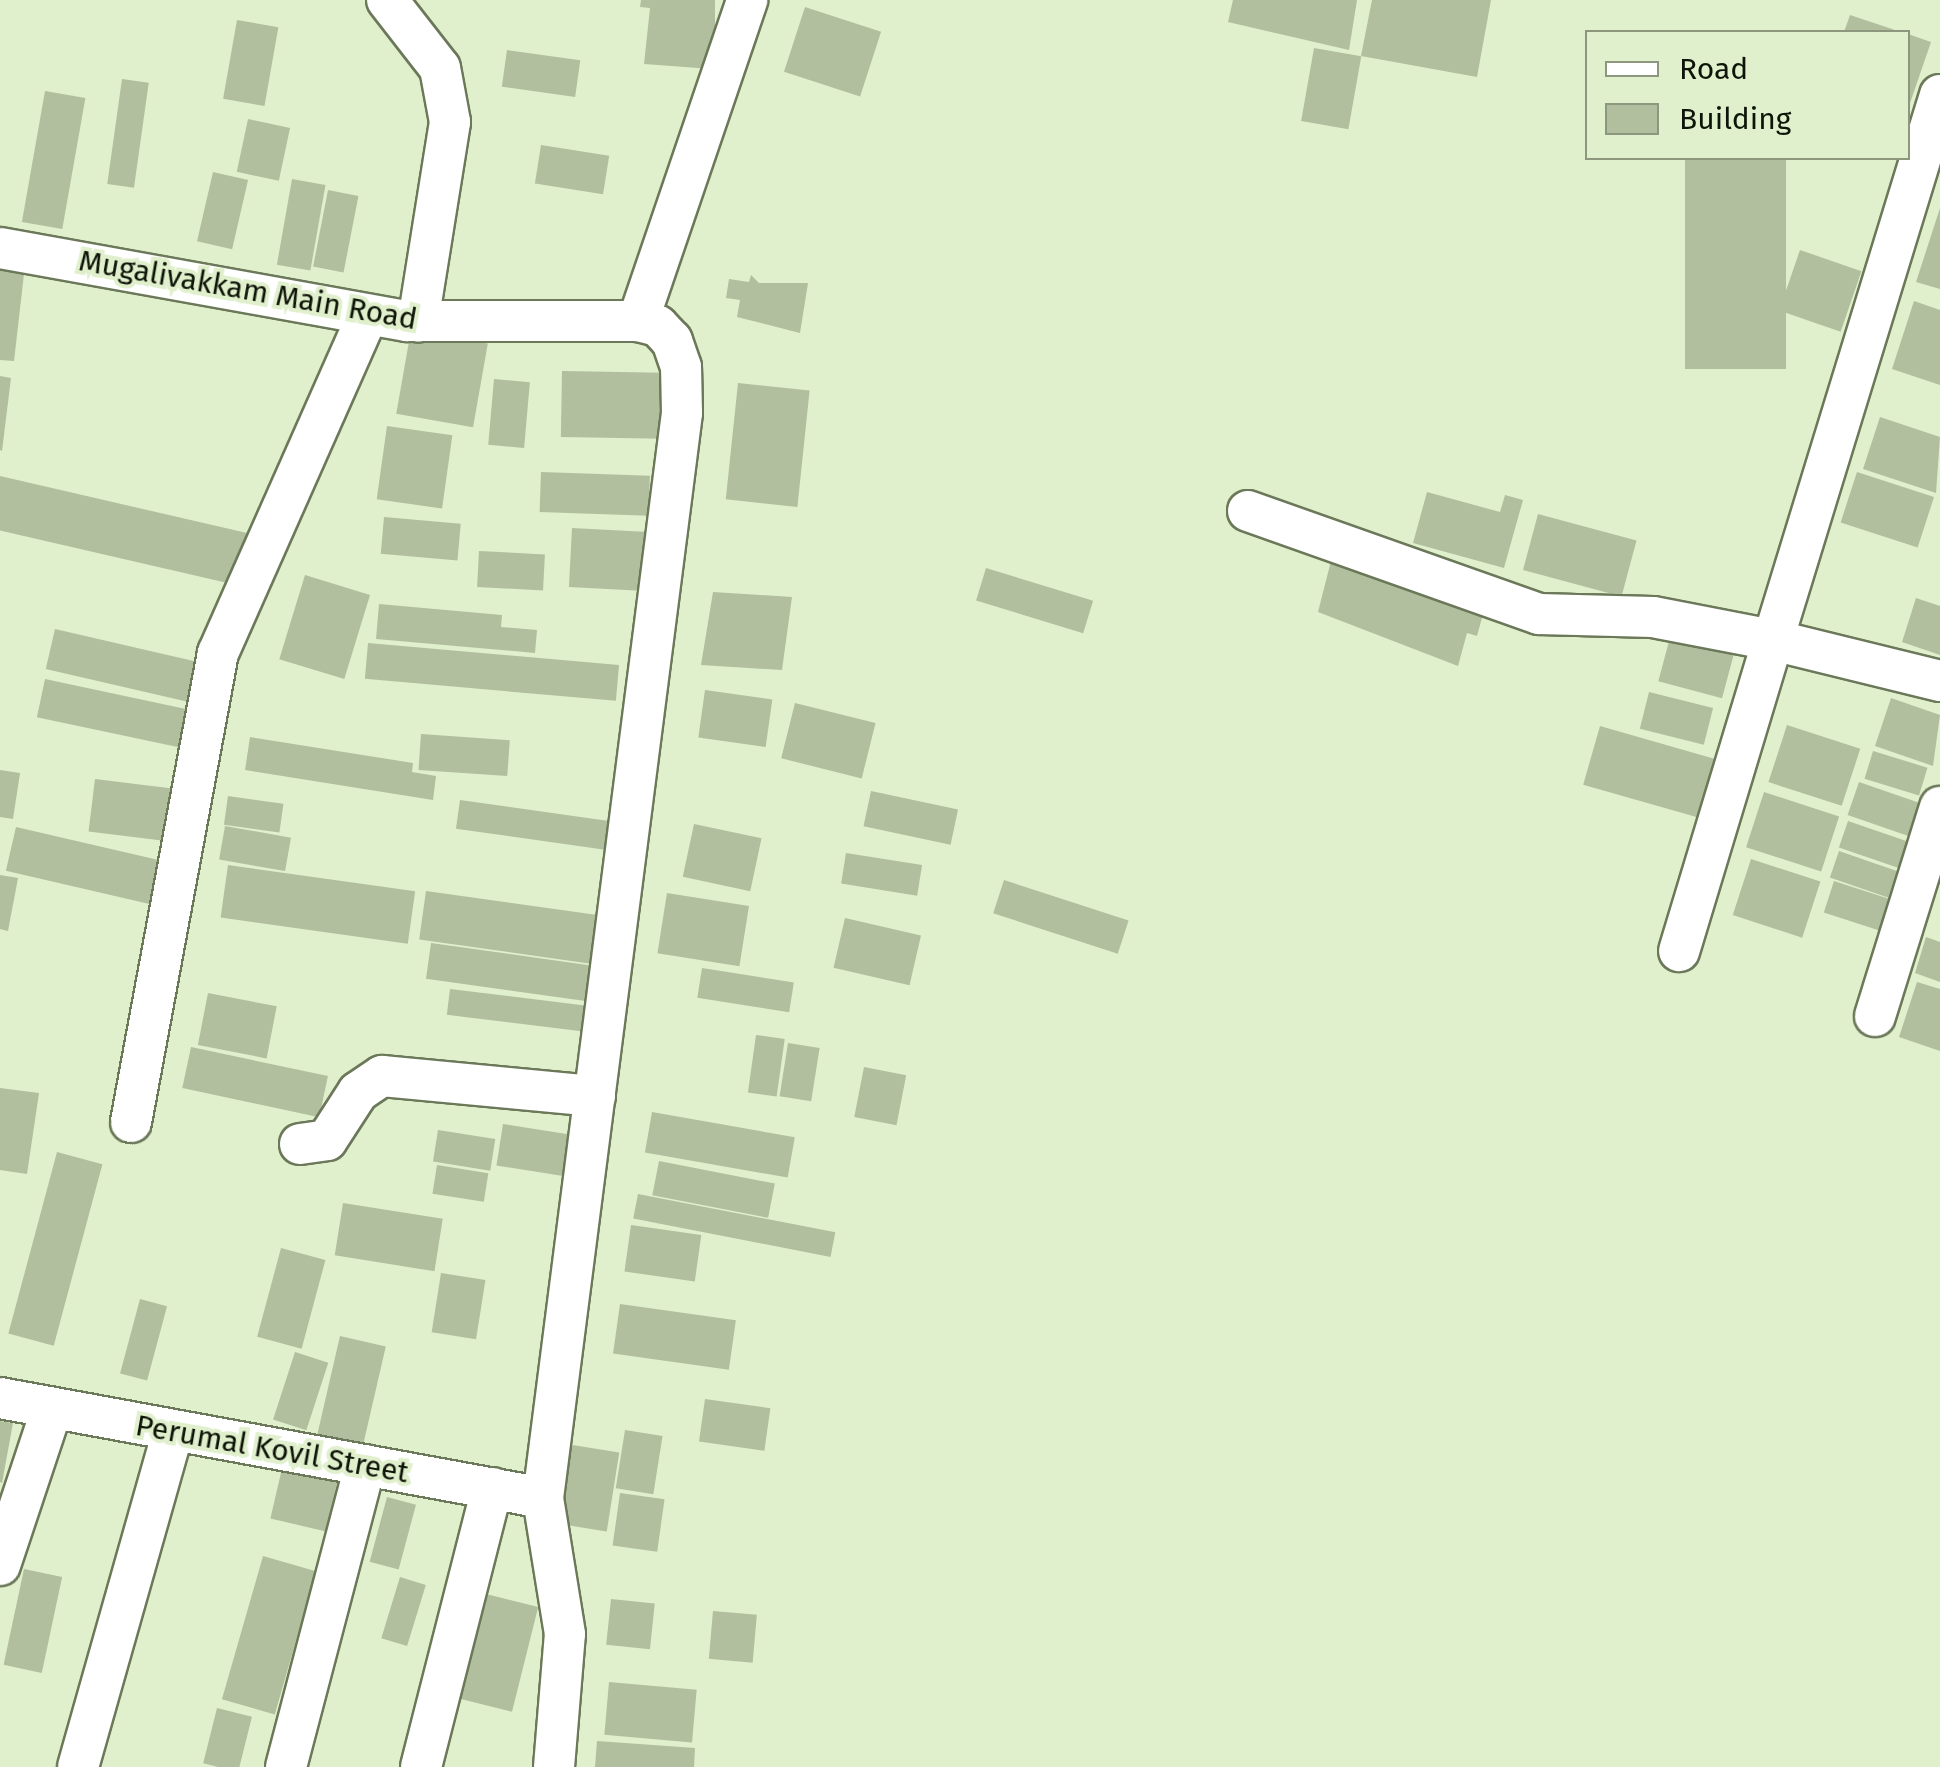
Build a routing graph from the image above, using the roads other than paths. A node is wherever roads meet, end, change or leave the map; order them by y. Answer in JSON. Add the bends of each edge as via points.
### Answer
{"nodes":[{"id":1,"x":387,"y":0,"type":"edge"},
{"id":2,"x":747,"y":0,"type":"edge"},
{"id":3,"x":1940,"y":95,"type":"edge"},
{"id":4,"x":0,"y":248,"type":"edge"},
{"id":5,"x":367,"y":316,"type":"junction"},
{"id":6,"x":418,"y":321,"type":"junction"},
{"id":7,"x":638,"y":321,"type":"junction"},
{"id":8,"x":1248,"y":511,"type":"dead end"},
{"id":9,"x":1773,"y":640,"type":"junction"},
{"id":10,"x":1940,"y":682,"type":"edge"},
{"id":11,"x":1940,"y":807,"type":"edge"},
{"id":12,"x":1678,"y":951,"type":"dead end"},
{"id":13,"x":1875,"y":1016,"type":"dead end"},
{"id":14,"x":594,"y":1096,"type":"junction"},
{"id":15,"x":131,"y":1122,"type":"dead end"},
{"id":16,"x":300,"y":1144,"type":"dead end"},
{"id":17,"x":0,"y":1398,"type":"edge"},
{"id":18,"x":52,"y":1409,"type":"junction"},
{"id":19,"x":173,"y":1431,"type":"junction"},
{"id":20,"x":365,"y":1465,"type":"junction"},
{"id":21,"x":492,"y":1488,"type":"junction"},
{"id":22,"x":544,"y":1498,"type":"junction"},
{"id":23,"x":0,"y":1565,"type":"edge"},
{"id":24,"x":78,"y":1767,"type":"edge"},
{"id":25,"x":286,"y":1767,"type":"edge"},
{"id":26,"x":421,"y":1767,"type":"edge"},
{"id":27,"x":554,"y":1767,"type":"edge"}],
"edges":[{"from":1,"to":6,"type":"street","via":[[440,68],[450,122]]},
{"from":2,"to":7,"type":"street"},
{"from":3,"to":9,"type":"street"},
{"from":4,"to":5,"type":"street","name":"Mugalivakkam Main Road"},
{"from":5,"to":6,"type":"street","name":"Mugalivakkam Main Road"},
{"from":5,"to":15,"type":"street","via":[[218,653]]},
{"from":6,"to":7,"type":"street","name":"Mugalivakkam Main Road"},
{"from":7,"to":14,"type":"street","via":[[658,326],[672,341],[681,368],[682,414]]},
{"from":8,"to":9,"type":"street","via":[[1539,614],[1654,617]]},
{"from":9,"to":10,"type":"street"},
{"from":9,"to":12,"type":"street"},
{"from":11,"to":13,"type":"street"},
{"from":14,"to":16,"type":"street","via":[[382,1076],[358,1092],[327,1140]]},
{"from":14,"to":22,"type":"street"},
{"from":17,"to":18,"type":"street","name":"Perumal Kovil Street"},
{"from":18,"to":19,"type":"street","name":"Perumal Kovil Street"},
{"from":18,"to":23,"type":"street"},
{"from":19,"to":20,"type":"street","name":"Perumal Kovil Street"},
{"from":19,"to":24,"type":"street"},
{"from":20,"to":21,"type":"street","name":"Perumal Kovil Street"},
{"from":20,"to":25,"type":"street"},
{"from":21,"to":22,"type":"street","name":"Perumal Kovil Street"},
{"from":21,"to":26,"type":"street"},
{"from":22,"to":27,"type":"street","via":[[565,1634]]}]}
